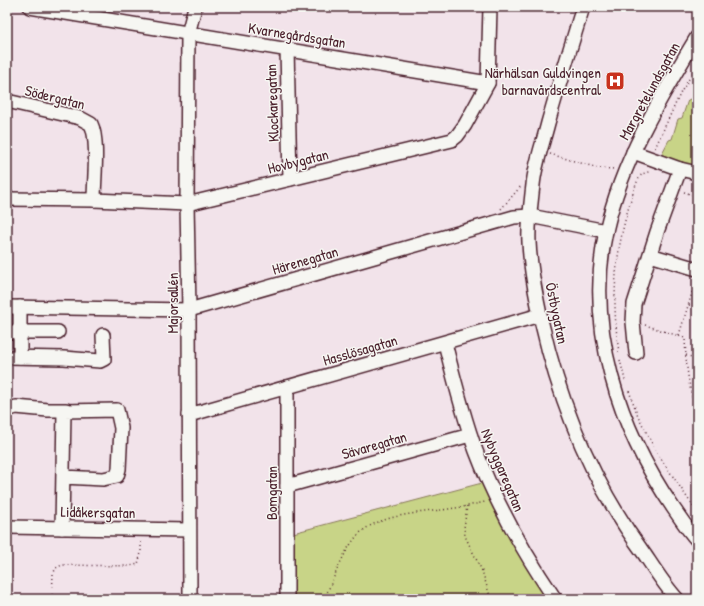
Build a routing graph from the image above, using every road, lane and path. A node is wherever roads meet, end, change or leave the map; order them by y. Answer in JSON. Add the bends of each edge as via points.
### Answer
{"nodes":[{"id":1,"x":30,"y":7,"type":"edge"},
{"id":2,"x":195,"y":7,"type":"edge"},
{"id":3,"x":490,"y":7,"type":"edge"},
{"id":4,"x":583,"y":7,"type":"edge"},
{"id":5,"x":44,"y":8,"type":"edge"},
{"id":6,"x":77,"y":11,"type":"edge"},
{"id":7,"x":188,"y":34,"type":"junction"},
{"id":8,"x":697,"y":37,"type":"edge"},
{"id":9,"x":287,"y":49,"type":"junction"},
{"id":10,"x":697,"y":66,"type":"edge"},
{"id":11,"x":488,"y":83,"type":"junction"},
{"id":12,"x":7,"y":101,"type":"edge"},
{"id":13,"x":540,"y":152,"type":"junction"},
{"id":14,"x":633,"y":152,"type":"junction"},
{"id":15,"x":650,"y":158,"type":"junction"},
{"id":16,"x":680,"y":169,"type":"junction"},
{"id":17,"x":625,"y":173,"type":"junction"},
{"id":18,"x":697,"y":173,"type":"edge"},
{"id":19,"x":290,"y":179,"type":"junction"},
{"id":20,"x":524,"y":183,"type":"dead end"},
{"id":21,"x":672,"y":189,"type":"junction"},
{"id":22,"x":697,"y":196,"type":"edge"},
{"id":23,"x":7,"y":199,"type":"edge"},
{"id":24,"x":94,"y":200,"type":"junction"},
{"id":25,"x":187,"y":204,"type":"junction"},
{"id":26,"x":530,"y":216,"type":"junction"},
{"id":27,"x":500,"y":222,"type":"junction"},
{"id":28,"x":606,"y":231,"type":"junction"},
{"id":29,"x":650,"y":255,"type":"junction"},
{"id":30,"x":697,"y":269,"type":"edge"},
{"id":31,"x":697,"y":278,"type":"edge"},
{"id":32,"x":689,"y":305,"type":"junction"},
{"id":33,"x":13,"y":307,"type":"edge"},
{"id":34,"x":697,"y":307,"type":"edge"},
{"id":35,"x":188,"y":310,"type":"junction"},
{"id":36,"x":540,"y":315,"type":"junction"},
{"id":37,"x":633,"y":322,"type":"junction"},
{"id":38,"x":13,"y":332,"type":"edge"},
{"id":39,"x":58,"y":332,"type":"dead end"},
{"id":40,"x":103,"y":335,"type":"dead end"},
{"id":41,"x":679,"y":335,"type":"junction"},
{"id":42,"x":445,"y":343,"type":"junction"},
{"id":43,"x":636,"y":353,"type":"dead end"},
{"id":44,"x":686,"y":355,"type":"junction"},
{"id":45,"x":14,"y":357,"type":"edge"},
{"id":46,"x":697,"y":359,"type":"edge"},
{"id":47,"x":287,"y":387,"type":"junction"},
{"id":48,"x":697,"y":388,"type":"edge"},
{"id":49,"x":692,"y":398,"type":"junction"},
{"id":50,"x":7,"y":410,"type":"edge"},
{"id":51,"x":66,"y":410,"type":"junction"},
{"id":52,"x":697,"y":412,"type":"edge"},
{"id":53,"x":189,"y":415,"type":"junction"},
{"id":54,"x":470,"y":435,"type":"junction"},
{"id":55,"x":63,"y":477,"type":"junction"},
{"id":56,"x":287,"y":486,"type":"junction"},
{"id":57,"x":497,"y":500,"type":"junction"},
{"id":58,"x":467,"y":506,"type":"junction"},
{"id":59,"x":7,"y":527,"type":"edge"},
{"id":60,"x":62,"y":528,"type":"junction"},
{"id":61,"x":141,"y":529,"type":"junction"},
{"id":62,"x":189,"y":530,"type":"junction"},
{"id":63,"x":697,"y":540,"type":"edge"},
{"id":64,"x":489,"y":593,"type":"junction"},
{"id":65,"x":52,"y":599,"type":"edge"},
{"id":66,"x":190,"y":599,"type":"edge"},
{"id":67,"x":287,"y":599,"type":"edge"},
{"id":68,"x":324,"y":599,"type":"edge"},
{"id":69,"x":488,"y":599,"type":"edge"},
{"id":70,"x":493,"y":599,"type":"edge"},
{"id":71,"x":555,"y":599,"type":"edge"},
{"id":72,"x":677,"y":599,"type":"edge"}],
"edges":[{"from":1,"to":5,"type":"street","name":"Kvarnegårdsgatan"},
{"from":2,"to":7,"type":"street","name":"Majorsallén"},
{"from":3,"to":11,"type":"street","name":"Hovbygatan"},
{"from":4,"to":13,"type":"street","name":"Östbygatan"},
{"from":5,"to":6,"type":"street","name":"Kvarnegårdsgatan"},
{"from":6,"to":7,"type":"street","name":"Kvarnegårdsgatan"},
{"from":7,"to":9,"type":"street","name":"Kvarnegårdsgatan"},
{"from":7,"to":25,"type":"street","name":"Majorsallén"},
{"from":8,"to":14,"type":"street","name":"Margretelundsgatan","via":[[659,99]]},
{"from":9,"to":11,"type":"street","name":"Kvarnegårdsgatan"},
{"from":9,"to":19,"type":"street","name":"Klockaregatan"},
{"from":10,"to":15,"type":"path","via":[[681,92]]},
{"from":11,"to":19,"type":"street","name":"Hovbygatan","via":[[465,125],[452,140]]},
{"from":12,"to":24,"type":"street","name":"Södergatan","via":[[80,118],[91,124],[95,146]]},
{"from":13,"to":17,"type":"path"},
{"from":13,"to":26,"type":"street","name":"Östbygatan"},
{"from":14,"to":15,"type":"street"},
{"from":14,"to":17,"type":"street","name":"Margretelundsgatan"},
{"from":15,"to":16,"type":"street"},
{"from":16,"to":18,"type":"street"},
{"from":16,"to":21,"type":"street"},
{"from":17,"to":28,"type":"street","name":"Margretelundsgatan"},
{"from":19,"to":25,"type":"street","name":"Hovbygatan"},
{"from":20,"to":27,"type":"path","via":[[498,213]]},
{"from":21,"to":22,"type":"path"},
{"from":21,"to":29,"type":"street"},
{"from":23,"to":24,"type":"street","name":"Hovbygatan"},
{"from":24,"to":25,"type":"street","name":"Hovbygatan"},
{"from":25,"to":35,"type":"street","name":"Majorsallén"},
{"from":26,"to":27,"type":"street","name":"Härenegatan","via":[[514,217]]},
{"from":26,"to":28,"type":"street","name":"Härenegatan"},
{"from":26,"to":36,"type":"street","name":"Östbygatan","via":[[530,258]]},
{"from":27,"to":35,"type":"street","name":"Härenegatan"},
{"from":28,"to":63,"type":"street","name":"Margretelundsgatan","via":[[600,296],[604,341],[615,390],[645,463]]},
{"from":29,"to":30,"type":"street"},
{"from":29,"to":37,"type":"street","via":[[634,304]]},
{"from":31,"to":32,"type":"path"},
{"from":32,"to":34,"type":"path"},
{"from":32,"to":41,"type":"path"},
{"from":33,"to":35,"type":"street","name":"Härenegatan"},
{"from":33,"to":38,"type":"street"},
{"from":35,"to":53,"type":"street","name":"Majorsallén"},
{"from":36,"to":42,"type":"street","name":"Hasslösagatan"},
{"from":36,"to":72,"type":"street","name":"Östbygatan","via":[[560,390],[594,474],[632,539]]},
{"from":37,"to":41,"type":"path"},
{"from":37,"to":43,"type":"street"},
{"from":38,"to":39,"type":"street"},
{"from":38,"to":45,"type":"street"},
{"from":40,"to":45,"type":"street","via":[[104,359],[100,361]]},
{"from":41,"to":44,"type":"path","via":[[685,338]]},
{"from":42,"to":47,"type":"street","name":"Hasslösagatan"},
{"from":42,"to":54,"type":"street","name":"Nybyggaregatan"},
{"from":44,"to":46,"type":"path"},
{"from":44,"to":49,"type":"path"},
{"from":47,"to":53,"type":"street","name":"Hasslösagatan"},
{"from":47,"to":56,"type":"street","name":"Bomgatan"},
{"from":48,"to":49,"type":"path"},
{"from":49,"to":52,"type":"path"},
{"from":50,"to":51,"type":"street","via":[[16,407]]},
{"from":51,"to":55,"type":"street"},
{"from":51,"to":55,"type":"street","via":[[117,410],[121,428],[120,469],[117,476],[103,479]]},
{"from":53,"to":62,"type":"street","name":"Majorsallén"},
{"from":54,"to":56,"type":"street","name":"Sävaregatan"},
{"from":54,"to":57,"type":"street","name":"Nybyggaregatan"},
{"from":55,"to":60,"type":"street"},
{"from":56,"to":67,"type":"street","name":"Bomgatan"},
{"from":57,"to":58,"type":"path"},
{"from":57,"to":71,"type":"street","name":"Nybyggaregatan"},
{"from":58,"to":64,"type":"path","via":[[465,536],[482,571]]},
{"from":58,"to":68,"type":"path","via":[[394,517],[367,528],[350,545]]},
{"from":59,"to":60,"type":"street","name":"Lidåkersgatan"},
{"from":60,"to":61,"type":"street","name":"Lidåkersgatan"},
{"from":61,"to":62,"type":"street","name":"Lidåkersgatan"},
{"from":61,"to":65,"type":"path","via":[[142,553],[138,564],[62,565],[56,568],[53,574]]},
{"from":62,"to":66,"type":"street","name":"Majorsallén"},
{"from":64,"to":69,"type":"path"},
{"from":64,"to":70,"type":"path"}]}
